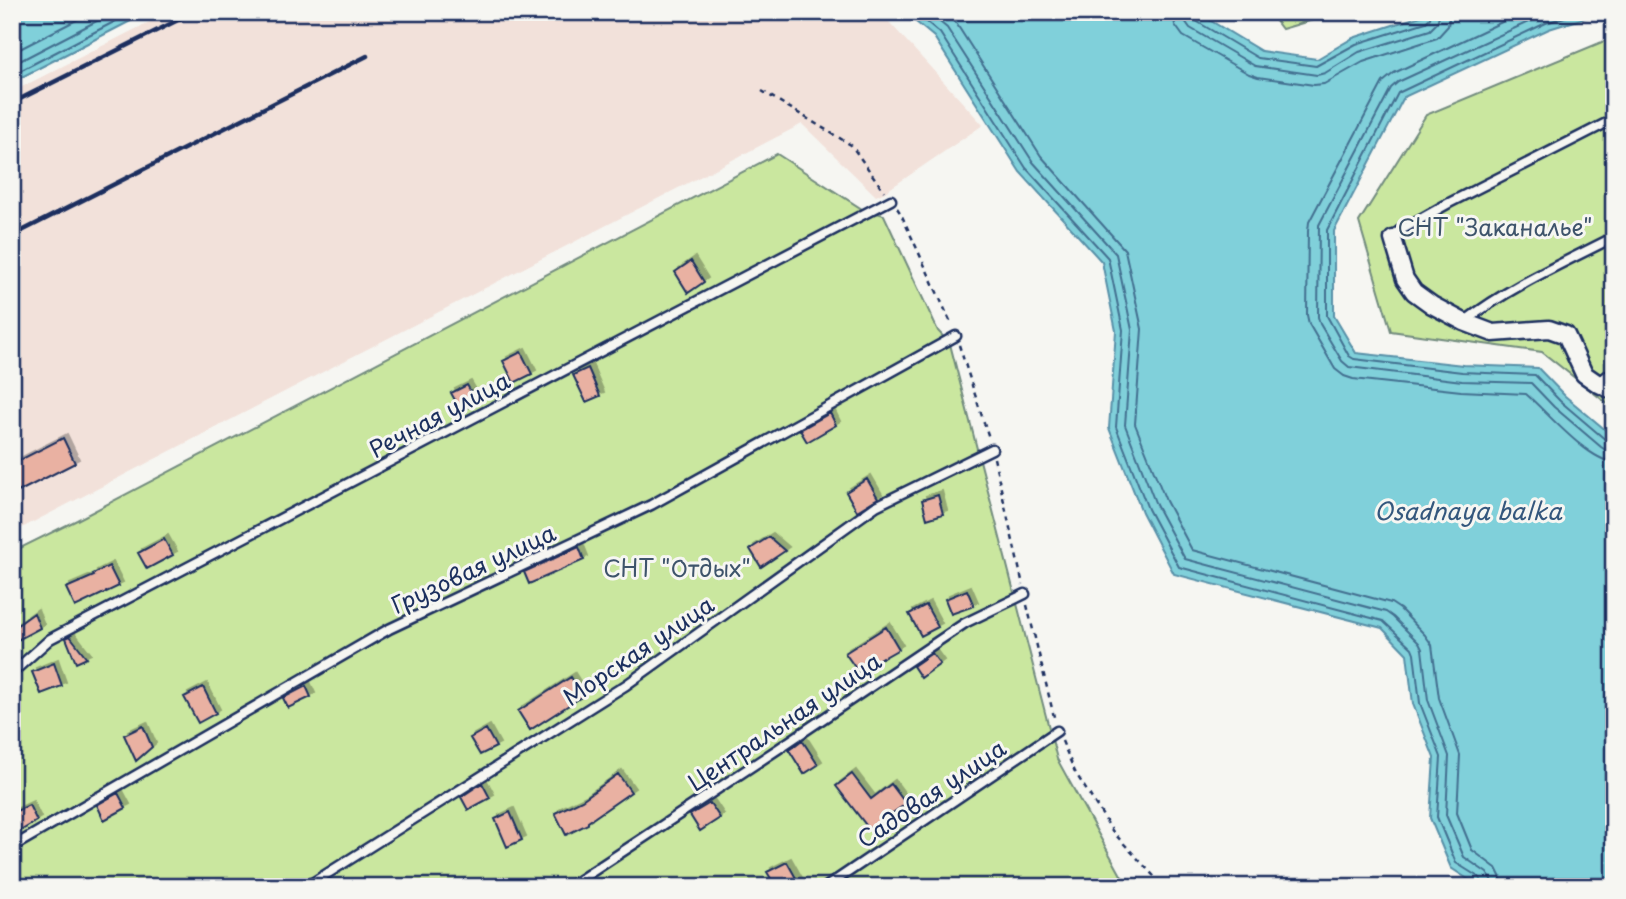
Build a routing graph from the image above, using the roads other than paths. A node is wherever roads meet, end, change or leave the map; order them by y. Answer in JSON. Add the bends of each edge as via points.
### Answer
{"nodes":[{"id":1,"x":1614,"y":119,"type":"edge"},
{"id":2,"x":891,"y":200,"type":"road end"},
{"id":3,"x":1614,"y":237,"type":"edge"},
{"id":4,"x":1393,"y":239,"type":"joint"},
{"id":5,"x":1464,"y":322,"type":"junction"},
{"id":6,"x":956,"y":336,"type":"road end"},
{"id":7,"x":1614,"y":371,"type":"edge"},
{"id":8,"x":1597,"y":383,"type":"junction"},
{"id":9,"x":1614,"y":391,"type":"edge"},
{"id":10,"x":992,"y":449,"type":"road end"},
{"id":11,"x":1025,"y":594,"type":"road end"},
{"id":12,"x":12,"y":673,"type":"edge"},
{"id":13,"x":1057,"y":731,"type":"road end"},
{"id":14,"x":12,"y":847,"type":"edge"},
{"id":15,"x":306,"y":887,"type":"edge"},
{"id":16,"x":569,"y":887,"type":"edge"},
{"id":17,"x":826,"y":887,"type":"edge"}],
"edges":[{"from":1,"to":4,"type":"lane","via":[[1449,203]]},
{"from":2,"to":12,"type":"lane","name":"Речная улица","via":[[50,639]]},
{"from":3,"to":5,"type":"lane","via":[[1536,277]]},
{"from":4,"to":5,"type":"street","via":[[1405,279],[1414,292]]},
{"from":5,"to":8,"type":"street","via":[[1493,333],[1549,329],[1566,335],[1584,373]]},
{"from":6,"to":14,"type":"lane","name":"Грузовая улица","via":[[651,505],[389,629]]},
{"from":7,"to":8,"type":"lane"},
{"from":8,"to":9,"type":"street"},
{"from":10,"to":15,"type":"lane","name":"Морская улица","via":[[876,506],[626,685]]},
{"from":11,"to":16,"type":"lane","name":"Центральная улица","via":[[965,623]]},
{"from":13,"to":17,"type":"lane","name":"Садовая улица"}]}
